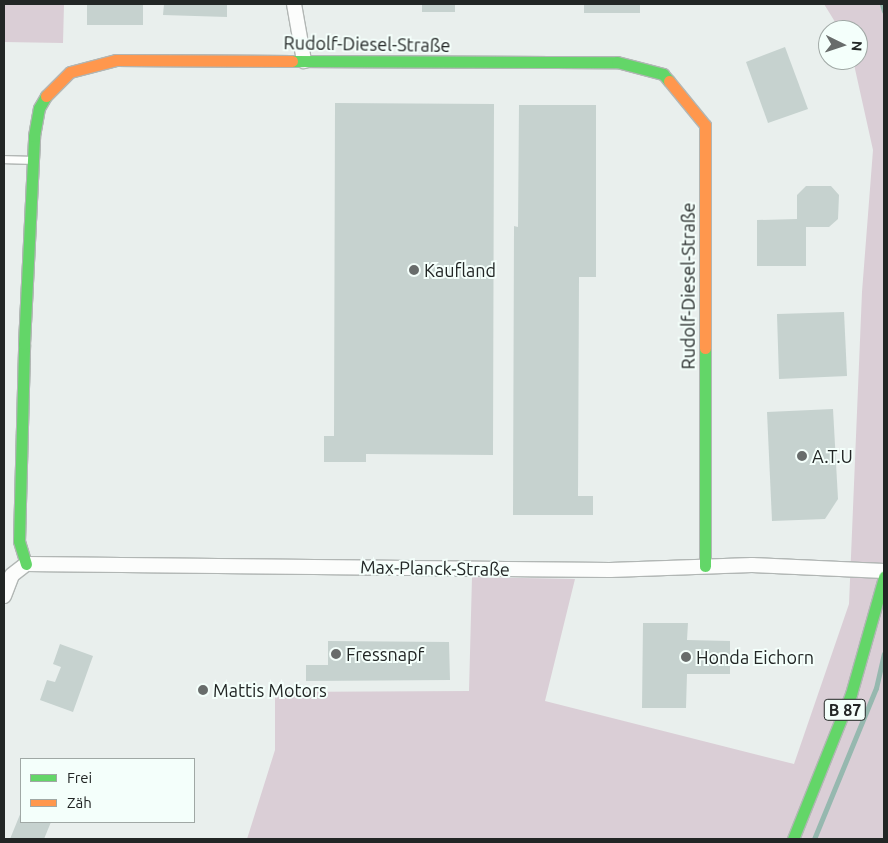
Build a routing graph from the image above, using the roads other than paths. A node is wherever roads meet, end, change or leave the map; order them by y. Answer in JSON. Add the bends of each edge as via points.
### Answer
{"nodes":[{"id":1,"x":294,"y":4,"type":"edge"},
{"id":2,"x":304,"y":61,"type":"junction"},
{"id":3,"x":4,"y":159,"type":"edge"},
{"id":4,"x":33,"y":160,"type":"junction"},
{"id":5,"x":26,"y":564,"type":"junction"},
{"id":6,"x":705,"y":566,"type":"junction"},
{"id":7,"x":884,"y":571,"type":"edge"},
{"id":8,"x":884,"y":577,"type":"edge"},
{"id":9,"x":4,"y":596,"type":"edge"},
{"id":10,"x":793,"y":839,"type":"edge"}],
"edges":[{"from":1,"to":2,"type":"street"},
{"from":2,"to":4,"type":"street","name":"Rudolf-Diesel-Straße","via":[[116,60],[70,72],[52,87],[39,108]]},
{"from":2,"to":6,"type":"street","name":"Rudolf-Diesel-Straße","via":[[617,62],[663,74],[705,126]]},
{"from":3,"to":4,"type":"lane"},
{"from":4,"to":5,"type":"street","name":"Rudolf-Diesel-Straße","via":[[19,541]]},
{"from":5,"to":6,"type":"street","name":"Max-Planck-Straße","via":[[610,570]]},
{"from":5,"to":9,"type":"street","via":[[12,576]]},
{"from":6,"to":7,"type":"street","name":"Max-Planck-Straße"},
{"from":8,"to":10,"type":"street","number":"B 87","via":[[851,694]]}]}
